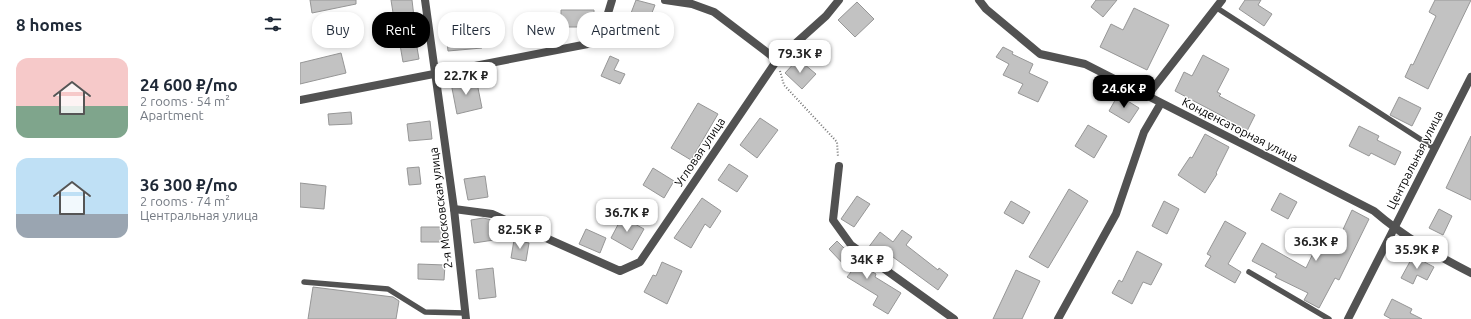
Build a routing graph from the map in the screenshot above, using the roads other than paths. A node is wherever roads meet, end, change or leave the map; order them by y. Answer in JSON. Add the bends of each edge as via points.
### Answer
{"nodes":[{"id":1,"x":425,"y":0,"type":"edge"},
{"id":2,"x":612,"y":0,"type":"edge"},
{"id":3,"x":665,"y":0,"type":"edge"},
{"id":4,"x":839,"y":0,"type":"edge"},
{"id":5,"x":978,"y":0,"type":"edge"},
{"id":6,"x":1222,"y":0,"type":"edge"},
{"id":7,"x":1217,"y":8,"type":"junction"},
{"id":8,"x":777,"y":60,"type":"junction"},
{"id":9,"x":436,"y":74,"type":"junction"},
{"id":10,"x":1471,"y":77,"type":"edge"},
{"id":11,"x":1147,"y":96,"type":"junction"},
{"id":12,"x":300,"y":100,"type":"edge"},
{"id":13,"x":1161,"y":103,"type":"junction"},
{"id":14,"x":1434,"y":148,"type":"junction"},
{"id":15,"x":839,"y":166,"type":"road end"},
{"id":16,"x":454,"y":209,"type":"junction"},
{"id":17,"x":1394,"y":228,"type":"junction"},
{"id":18,"x":1249,"y":272,"type":"dead end"},
{"id":19,"x":1471,"y":273,"type":"edge"},
{"id":20,"x":304,"y":282,"type":"dead end"},
{"id":21,"x":466,"y":316,"type":"edge"},
{"id":22,"x":954,"y":319,"type":"edge"},
{"id":23,"x":1058,"y":319,"type":"edge"},
{"id":24,"x":1328,"y":319,"type":"edge"},
{"id":25,"x":1348,"y":319,"type":"edge"}],
"edges":[{"from":1,"to":9,"type":"street","name":"2-я Московская улица"},
{"from":2,"to":9,"type":"street","via":[[605,23],[593,43]]},
{"from":3,"to":8,"type":"street","via":[[692,4],[714,12]]},
{"from":4,"to":8,"type":"street","name":"Угловая улица","via":[[826,16]]},
{"from":5,"to":11,"type":"street","name":"Конденсаторная улица","via":[[1040,54],[1085,64]]},
{"from":6,"to":7,"type":"street"},
{"from":7,"to":11,"type":"street"},
{"from":7,"to":14,"type":"lane"},
{"from":8,"to":16,"type":"street","name":"Угловая улица","via":[[640,262],[620,271],[492,214]]},
{"from":9,"to":12,"type":"street"},
{"from":9,"to":16,"type":"street","name":"2-я Московская улица"},
{"from":10,"to":14,"type":"street","name":"Центральная улица"},
{"from":11,"to":13,"type":"street","name":"Конденсаторная улица"},
{"from":13,"to":17,"type":"street","name":"Конденсаторная улица","via":[[1374,211]]},
{"from":13,"to":23,"type":"street","via":[[1144,132],[1116,214]]},
{"from":14,"to":17,"type":"street","name":"Центральная улица"},
{"from":15,"to":22,"type":"street","via":[[833,220],[851,245]]},
{"from":16,"to":21,"type":"street","name":"2-я Московская улица"},
{"from":17,"to":19,"type":"street","name":"Конденсаторная улица","via":[[1434,254]]},
{"from":17,"to":25,"type":"street","name":"Центральная улица"},
{"from":18,"to":24,"type":"lane"},
{"from":20,"to":21,"type":"lane","via":[[388,289],[425,312]]}]}
